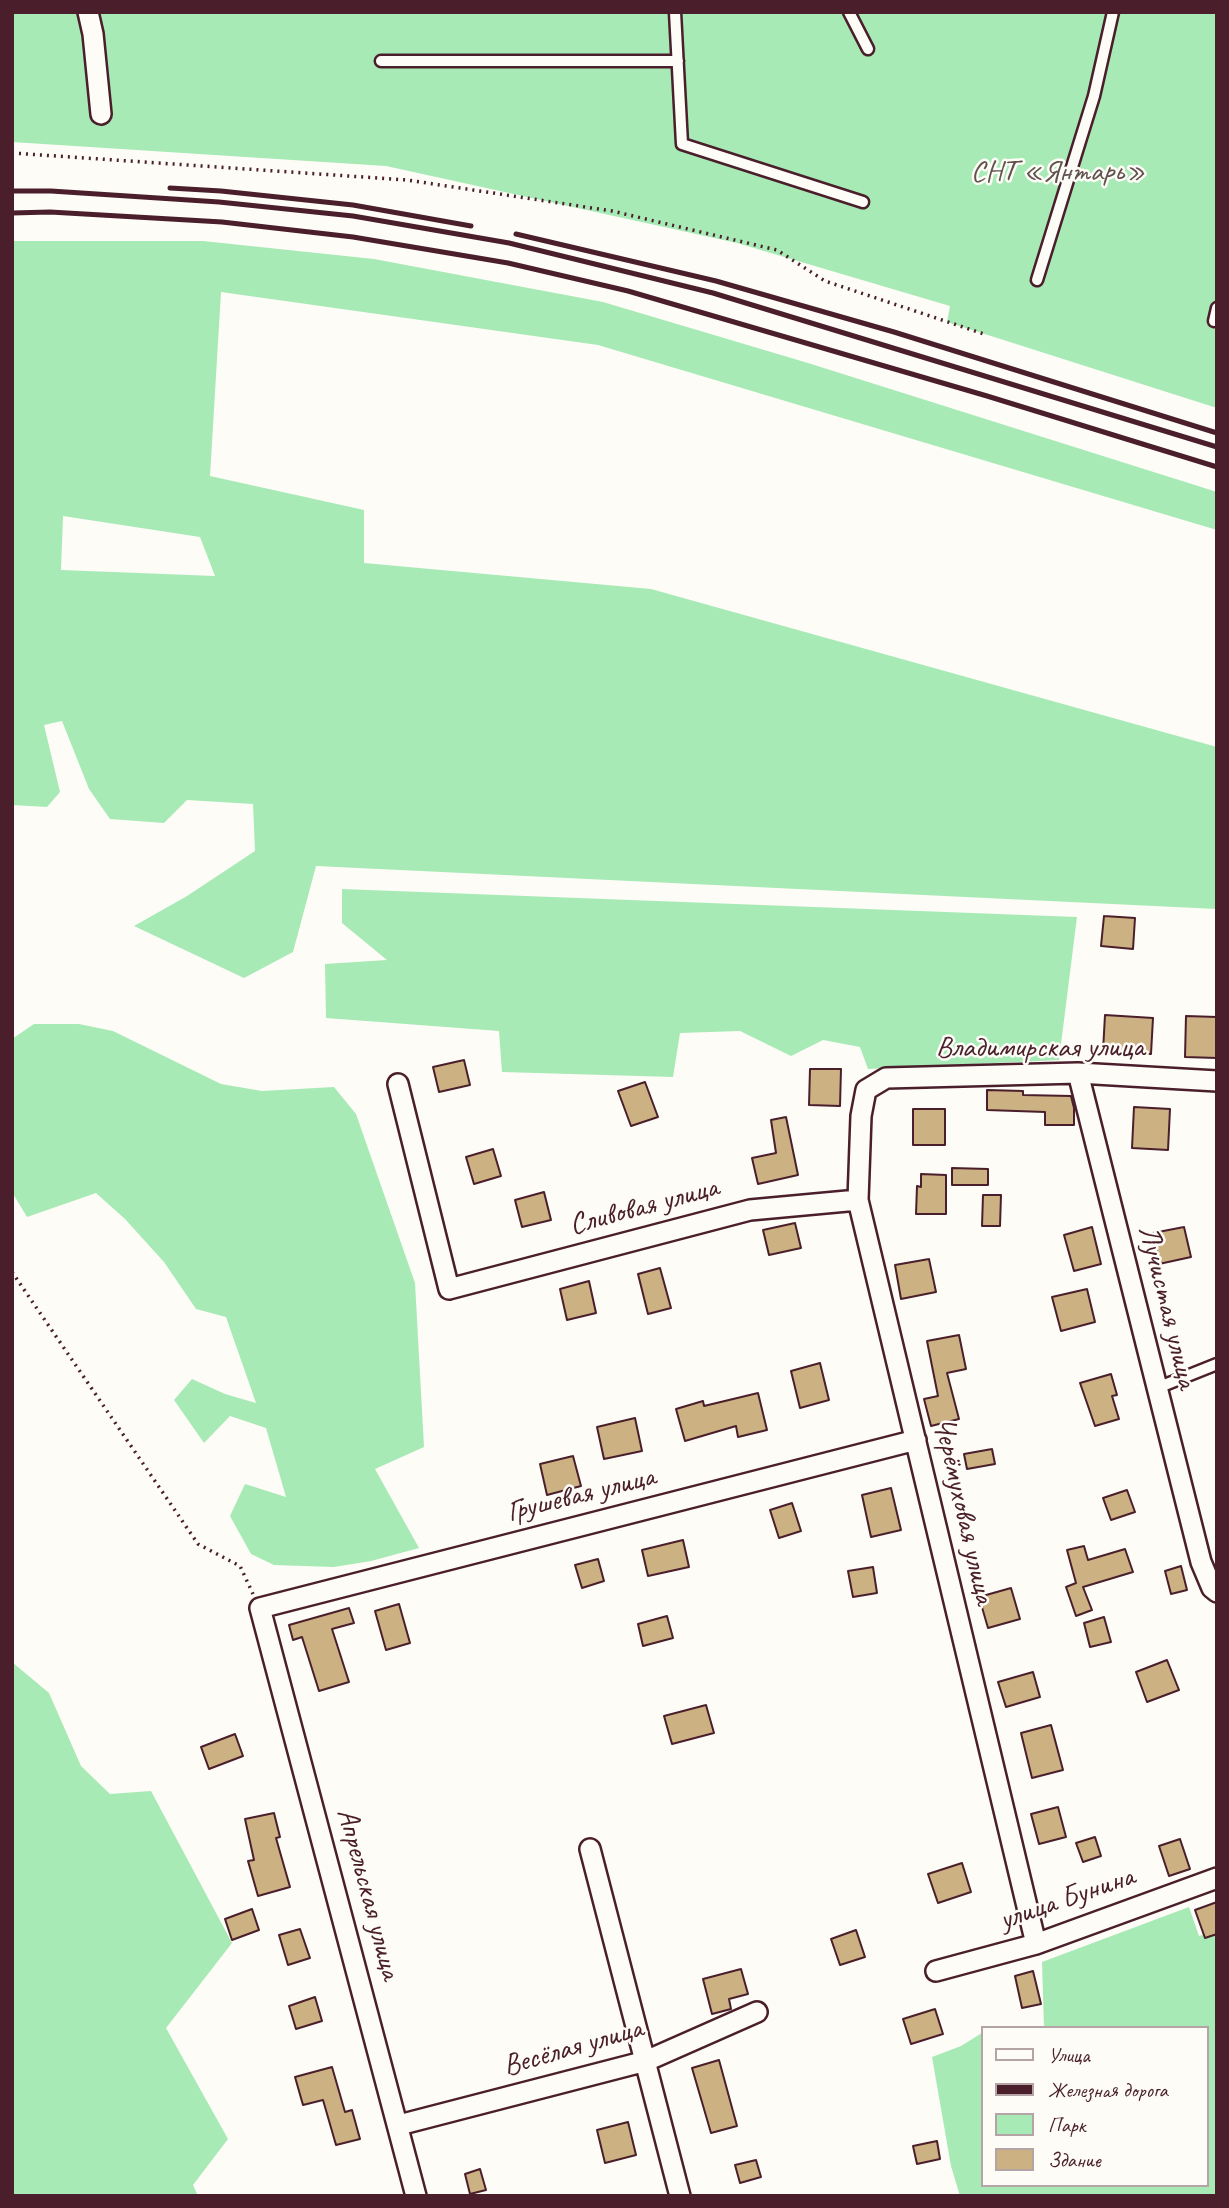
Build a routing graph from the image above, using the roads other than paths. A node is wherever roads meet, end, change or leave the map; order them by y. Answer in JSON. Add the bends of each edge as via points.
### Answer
{"nodes":[{"id":1,"x":88,"y":12,"type":"edge"},
{"id":2,"x":675,"y":12,"type":"edge"},
{"id":3,"x":849,"y":12,"type":"edge"},
{"id":4,"x":1113,"y":12,"type":"edge"},
{"id":5,"x":868,"y":49,"type":"dead end"},
{"id":6,"x":381,"y":61,"type":"dead end"},
{"id":7,"x":678,"y":61,"type":"junction"},
{"id":8,"x":101,"y":114,"type":"dead end"},
{"id":9,"x":863,"y":202,"type":"dead end"},
{"id":10,"x":1037,"y":280,"type":"dead end"},
{"id":11,"x":1217,"y":308,"type":"edge"},
{"id":12,"x":1214,"y":321,"type":"dead end"},
{"id":13,"x":1078,"y":1073,"type":"junction"},
{"id":14,"x":1217,"y":1081,"type":"edge"},
{"id":15,"x":398,"y":1084,"type":"dead end"},
{"id":16,"x":866,"y":1090,"type":"joint"},
{"id":17,"x":858,"y":1200,"type":"junction"},
{"id":18,"x":1217,"y":1364,"type":"edge"},
{"id":19,"x":1157,"y":1388,"type":"junction"},
{"id":20,"x":916,"y":1440,"type":"junction"},
{"id":21,"x":1217,"y":1592,"type":"edge"},
{"id":22,"x":260,"y":1608,"type":"joint"},
{"id":23,"x":590,"y":1849,"type":"dead end"},
{"id":24,"x":1217,"y":1878,"type":"edge"},
{"id":25,"x":1036,"y":1944,"type":"junction"},
{"id":26,"x":936,"y":1970,"type":"dead end"},
{"id":27,"x":757,"y":2012,"type":"dead end"},
{"id":28,"x":646,"y":2061,"type":"junction"},
{"id":29,"x":399,"y":2125,"type":"junction"},
{"id":30,"x":416,"y":2196,"type":"edge"},
{"id":31,"x":680,"y":2196,"type":"edge"}],
"edges":[{"from":1,"to":8,"type":"street"},
{"from":2,"to":7,"type":"lane"},
{"from":3,"to":5,"type":"lane"},
{"from":4,"to":10,"type":"lane","via":[[1094,96]]},
{"from":6,"to":7,"type":"lane"},
{"from":7,"to":9,"type":"lane","via":[[682,144]]},
{"from":11,"to":12,"type":"lane"},
{"from":13,"to":14,"type":"street","name":"Владимирская улица"},
{"from":13,"to":16,"type":"street","name":"Владимирская улица","via":[[886,1078]]},
{"from":13,"to":19,"type":"street","name":"Лучистая улица"},
{"from":15,"to":17,"type":"street","name":"Сливовая улица","via":[[449,1289],[751,1210]]},
{"from":16,"to":17,"type":"street","name":"Черёмуховая улица"},
{"from":17,"to":20,"type":"street","name":"Черёмуховая улица"},
{"from":18,"to":19,"type":"lane"},
{"from":19,"to":21,"type":"street","name":"Лучистая улица","via":[[1200,1562]]},
{"from":20,"to":22,"type":"street","name":"Грушевая улица"},
{"from":20,"to":25,"type":"street","name":"Черёмуховая улица"},
{"from":22,"to":29,"type":"street","name":"Апрельская улица"},
{"from":23,"to":28,"type":"street"},
{"from":24,"to":25,"type":"street","name":"улица Бунина"},
{"from":25,"to":26,"type":"street","name":"улица Бунина"},
{"from":27,"to":28,"type":"street","name":"Весёлая улица"},
{"from":28,"to":29,"type":"street","name":"Весёлая улица"},
{"from":28,"to":31,"type":"street"},
{"from":29,"to":30,"type":"street","name":"Апрельская улица"}]}
